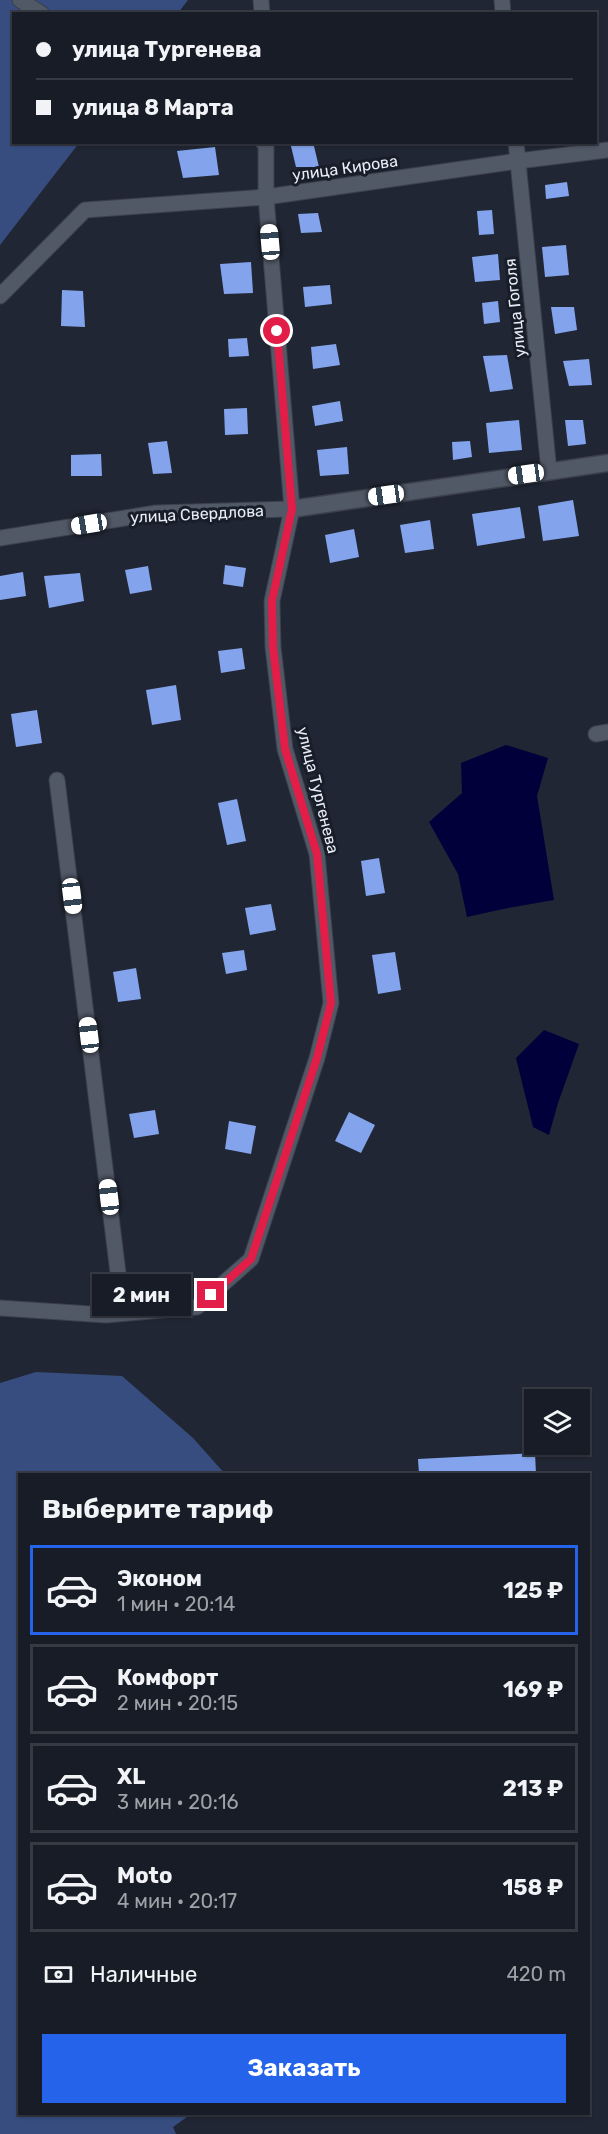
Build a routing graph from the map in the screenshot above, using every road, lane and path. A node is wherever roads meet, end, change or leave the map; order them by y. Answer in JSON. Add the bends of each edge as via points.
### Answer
{"nodes":[{"id":1,"x":20,"y":0,"type":"edge"},
{"id":2,"x":39,"y":12,"type":"edge"},
{"id":3,"x":265,"y":144,"type":"edge"},
{"id":4,"x":516,"y":144,"type":"edge"},
{"id":5,"x":608,"y":150,"type":"edge"},
{"id":6,"x":518,"y":161,"type":"junction"},
{"id":7,"x":266,"y":197,"type":"junction"},
{"id":8,"x":0,"y":296,"type":"edge"},
{"id":9,"x":608,"y":464,"type":"edge"},
{"id":10,"x":549,"y":471,"type":"junction"},
{"id":11,"x":292,"y":509,"type":"junction"},
{"id":12,"x":0,"y":538,"type":"edge"},
{"id":13,"x":57,"y":780,"type":"dead end"},
{"id":14,"x":0,"y":1308,"type":"edge"},
{"id":15,"x":123,"y":1313,"type":"junction"}],
"edges":[{"from":1,"to":2,"type":"street"},
{"from":3,"to":7,"type":"street","name":"улица Тургенева"},
{"from":4,"to":6,"type":"street","name":"улица Гоголя"},
{"from":5,"to":6,"type":"street","name":"улица Кирова"},
{"from":6,"to":7,"type":"street","name":"улица Кирова"},
{"from":6,"to":10,"type":"street","name":"улица Гоголя"},
{"from":7,"to":8,"type":"street","name":"улица Кирова","via":[[85,210]]},
{"from":7,"to":11,"type":"street","name":"улица Тургенева"},
{"from":9,"to":10,"type":"street","name":"улица Свердлова"},
{"from":10,"to":11,"type":"street","name":"улица Свердлова"},
{"from":11,"to":12,"type":"street","name":"улица Свердлова","via":[[156,513]]},
{"from":11,"to":15,"type":"street","name":"улица Тургенева","via":[[272,601],[273,647],[285,749],[317,854],[331,1003],[317,1058],[251,1259],[197,1307]]},
{"from":13,"to":15,"type":"street"},
{"from":14,"to":15,"type":"street"}]}
